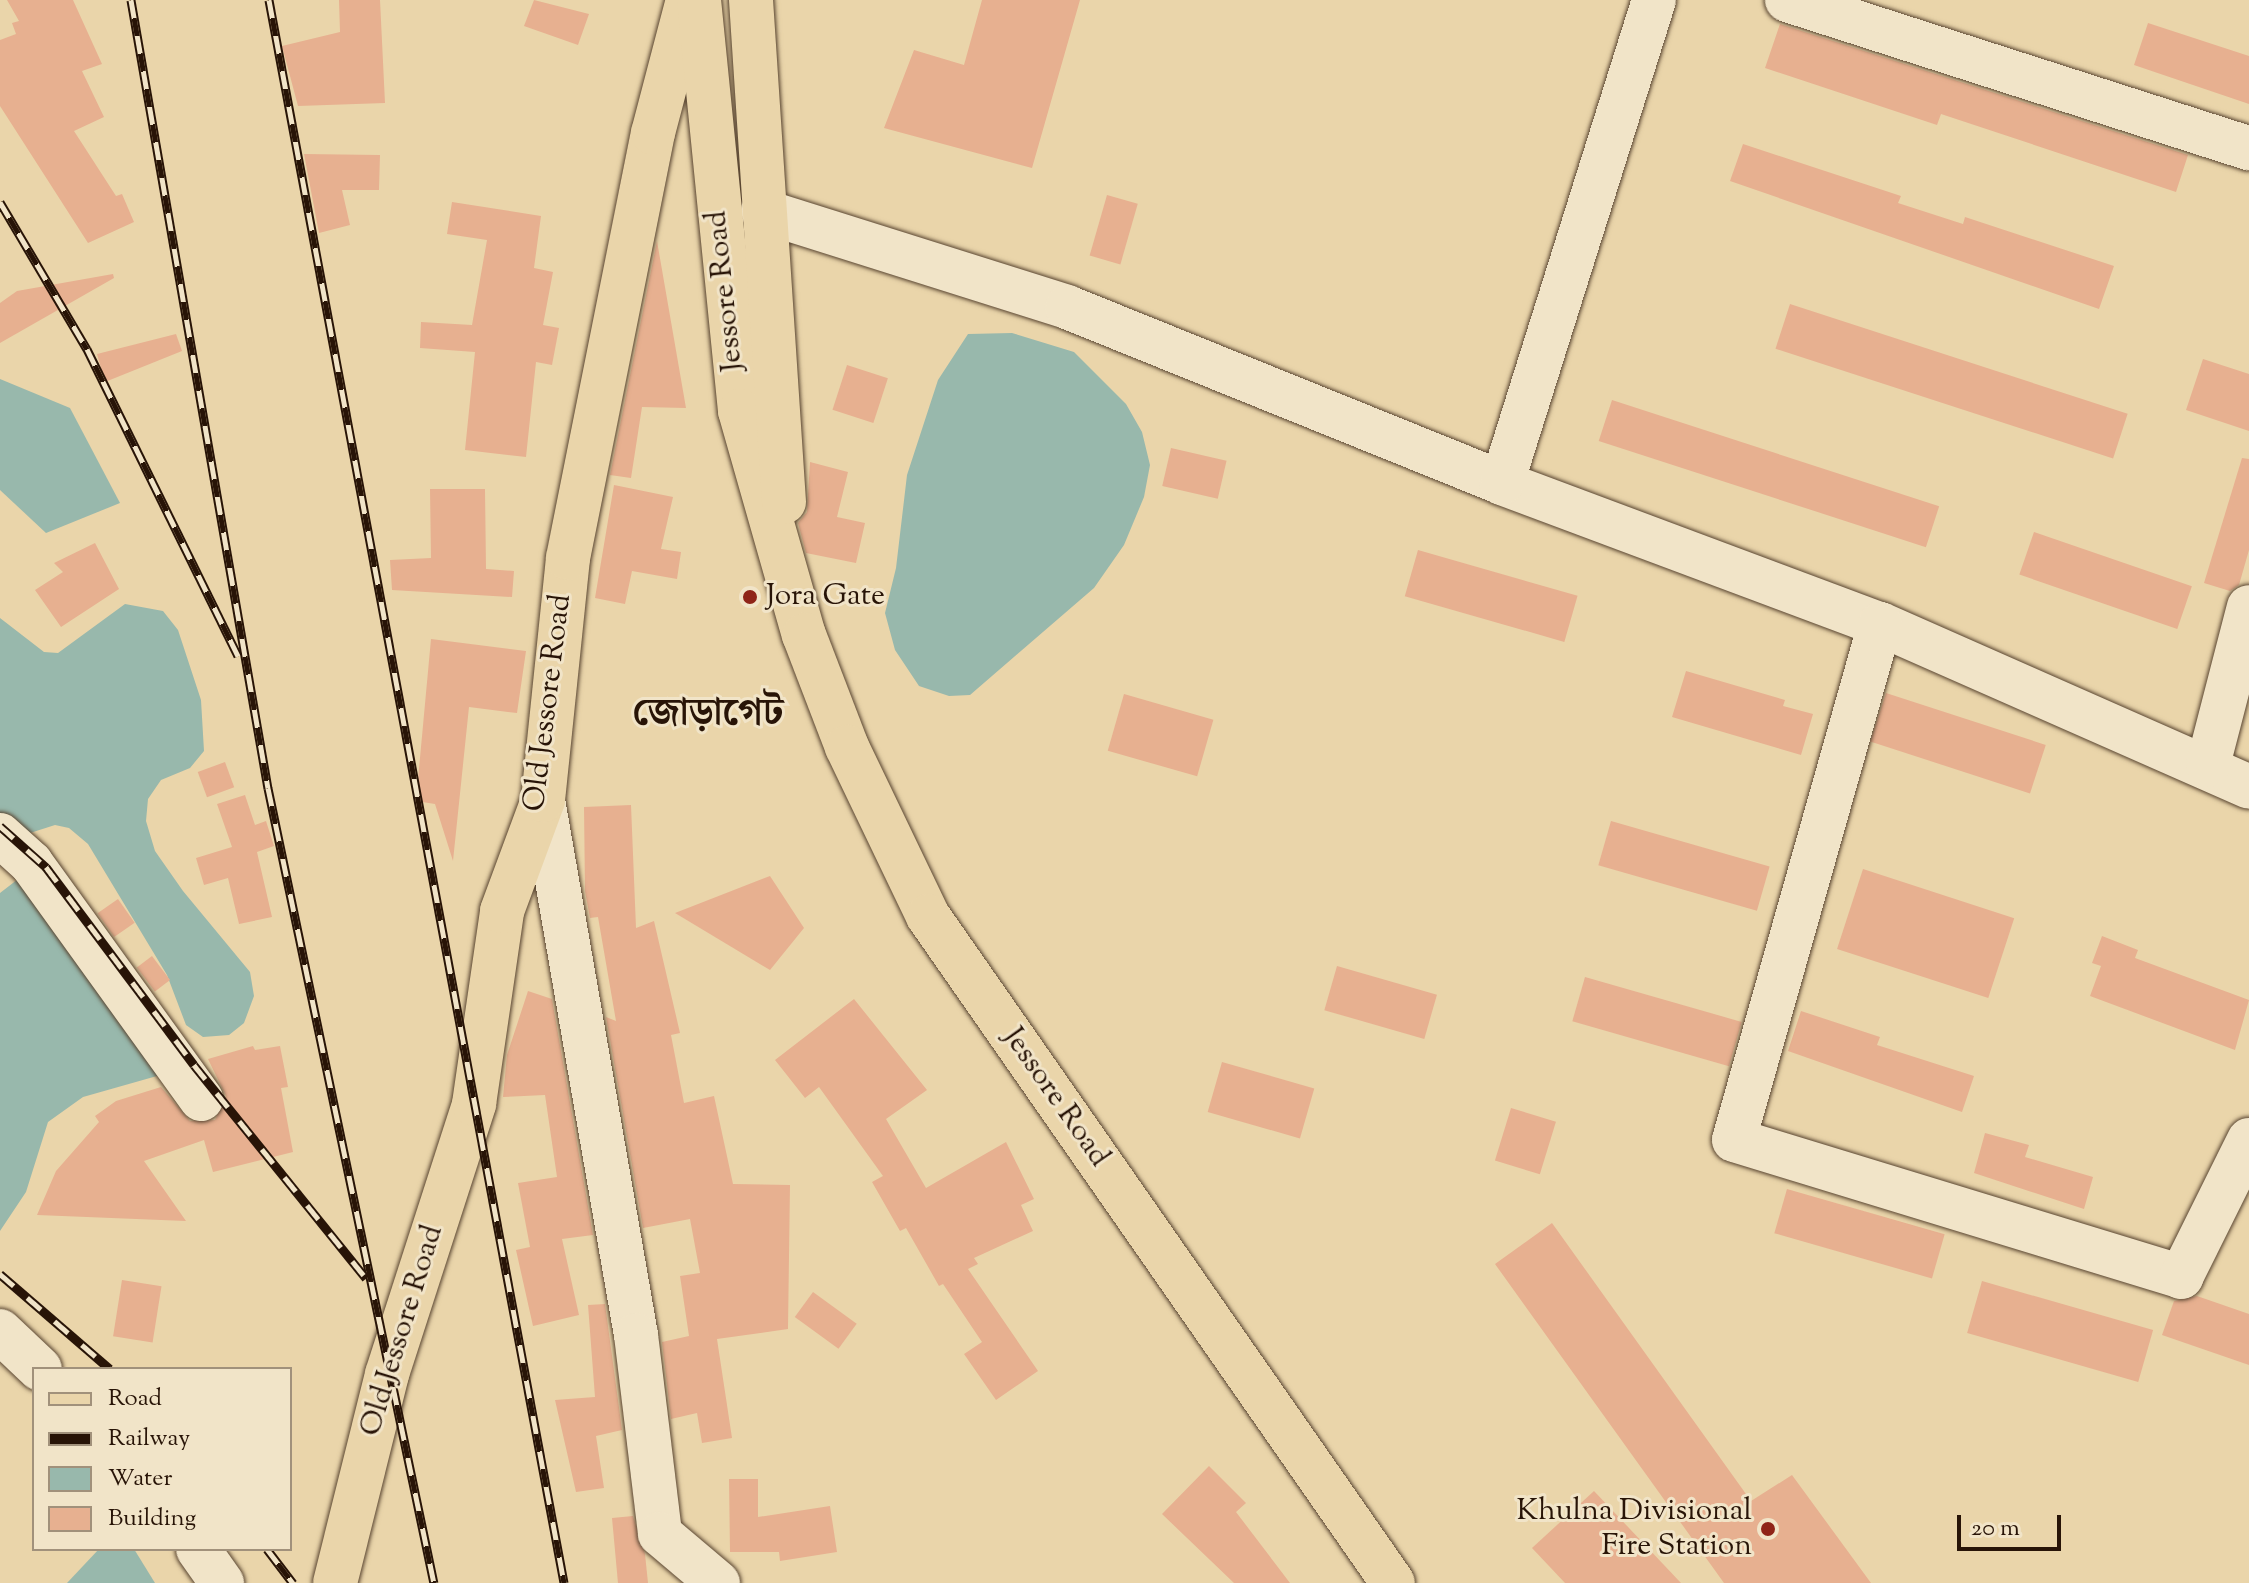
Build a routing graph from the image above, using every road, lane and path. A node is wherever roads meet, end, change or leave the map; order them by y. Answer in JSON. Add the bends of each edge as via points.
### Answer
{"nodes":[{"id":1,"x":688,"y":0,"type":"edge"},
{"id":2,"x":699,"y":0,"type":"edge"},
{"id":3,"x":751,"y":0,"type":"edge"},
{"id":4,"x":1654,"y":0,"type":"edge"},
{"id":5,"x":1796,"y":1,"type":"edge"},
{"id":6,"x":2249,"y":148,"type":"edge"},
{"id":7,"x":763,"y":211,"type":"junction"},
{"id":8,"x":1502,"y":483,"type":"junction"},
{"id":9,"x":788,"y":576,"type":"junction"},
{"id":10,"x":2249,"y":607,"type":"edge"},
{"id":11,"x":1880,"y":624,"type":"junction"},
{"id":12,"x":2208,"y":765,"type":"junction"},
{"id":13,"x":2249,"y":787,"type":"edge"},
{"id":14,"x":543,"y":800,"type":"junction"},
{"id":15,"x":0,"y":835,"type":"edge"},
{"id":16,"x":201,"y":1099,"type":"dead end"},
{"id":17,"x":2249,"y":1140,"type":"edge"},
{"id":18,"x":0,"y":1331,"type":"edge"},
{"id":19,"x":38,"y":1367,"type":"edge"},
{"id":20,"x":199,"y":1551,"type":"edge"},
{"id":21,"x":222,"y":1583,"type":"edge"},
{"id":22,"x":335,"y":1583,"type":"edge"},
{"id":23,"x":718,"y":1583,"type":"edge"},
{"id":24,"x":1393,"y":1583,"type":"edge"}],
"edges":[{"from":1,"to":14,"type":"main road","name":"Old Jessore Road","via":[[653,133],[568,558]]},
{"from":2,"to":9,"type":"main road","name":"Jessore Road","via":[[740,411]]},
{"from":3,"to":7,"type":"main road","name":"Jessore Road"},
{"from":4,"to":8,"type":"street"},
{"from":5,"to":6,"type":"street"},
{"from":7,"to":8,"type":"street","via":[[1067,307]]},
{"from":7,"to":9,"type":"main road","name":"Jessore Road"},
{"from":8,"to":11,"type":"street"},
{"from":9,"to":24,"type":"main road","name":"Jessore Road","via":[[847,747],[928,916]]},
{"from":10,"to":12,"type":"street"},
{"from":11,"to":12,"type":"street"},
{"from":11,"to":17,"type":"street","via":[[1734,1140],[2181,1277]]},
{"from":12,"to":13,"type":"street"},
{"from":14,"to":22,"type":"main road","name":"Old Jessore Road","via":[[502,911],[474,1104],[387,1374]]},
{"from":14,"to":23,"type":"street","via":[[634,1320],[660,1534]]},
{"from":15,"to":16,"type":"street","via":[[31,863]]},
{"from":18,"to":19,"type":"street"},
{"from":20,"to":21,"type":"street"}]}
